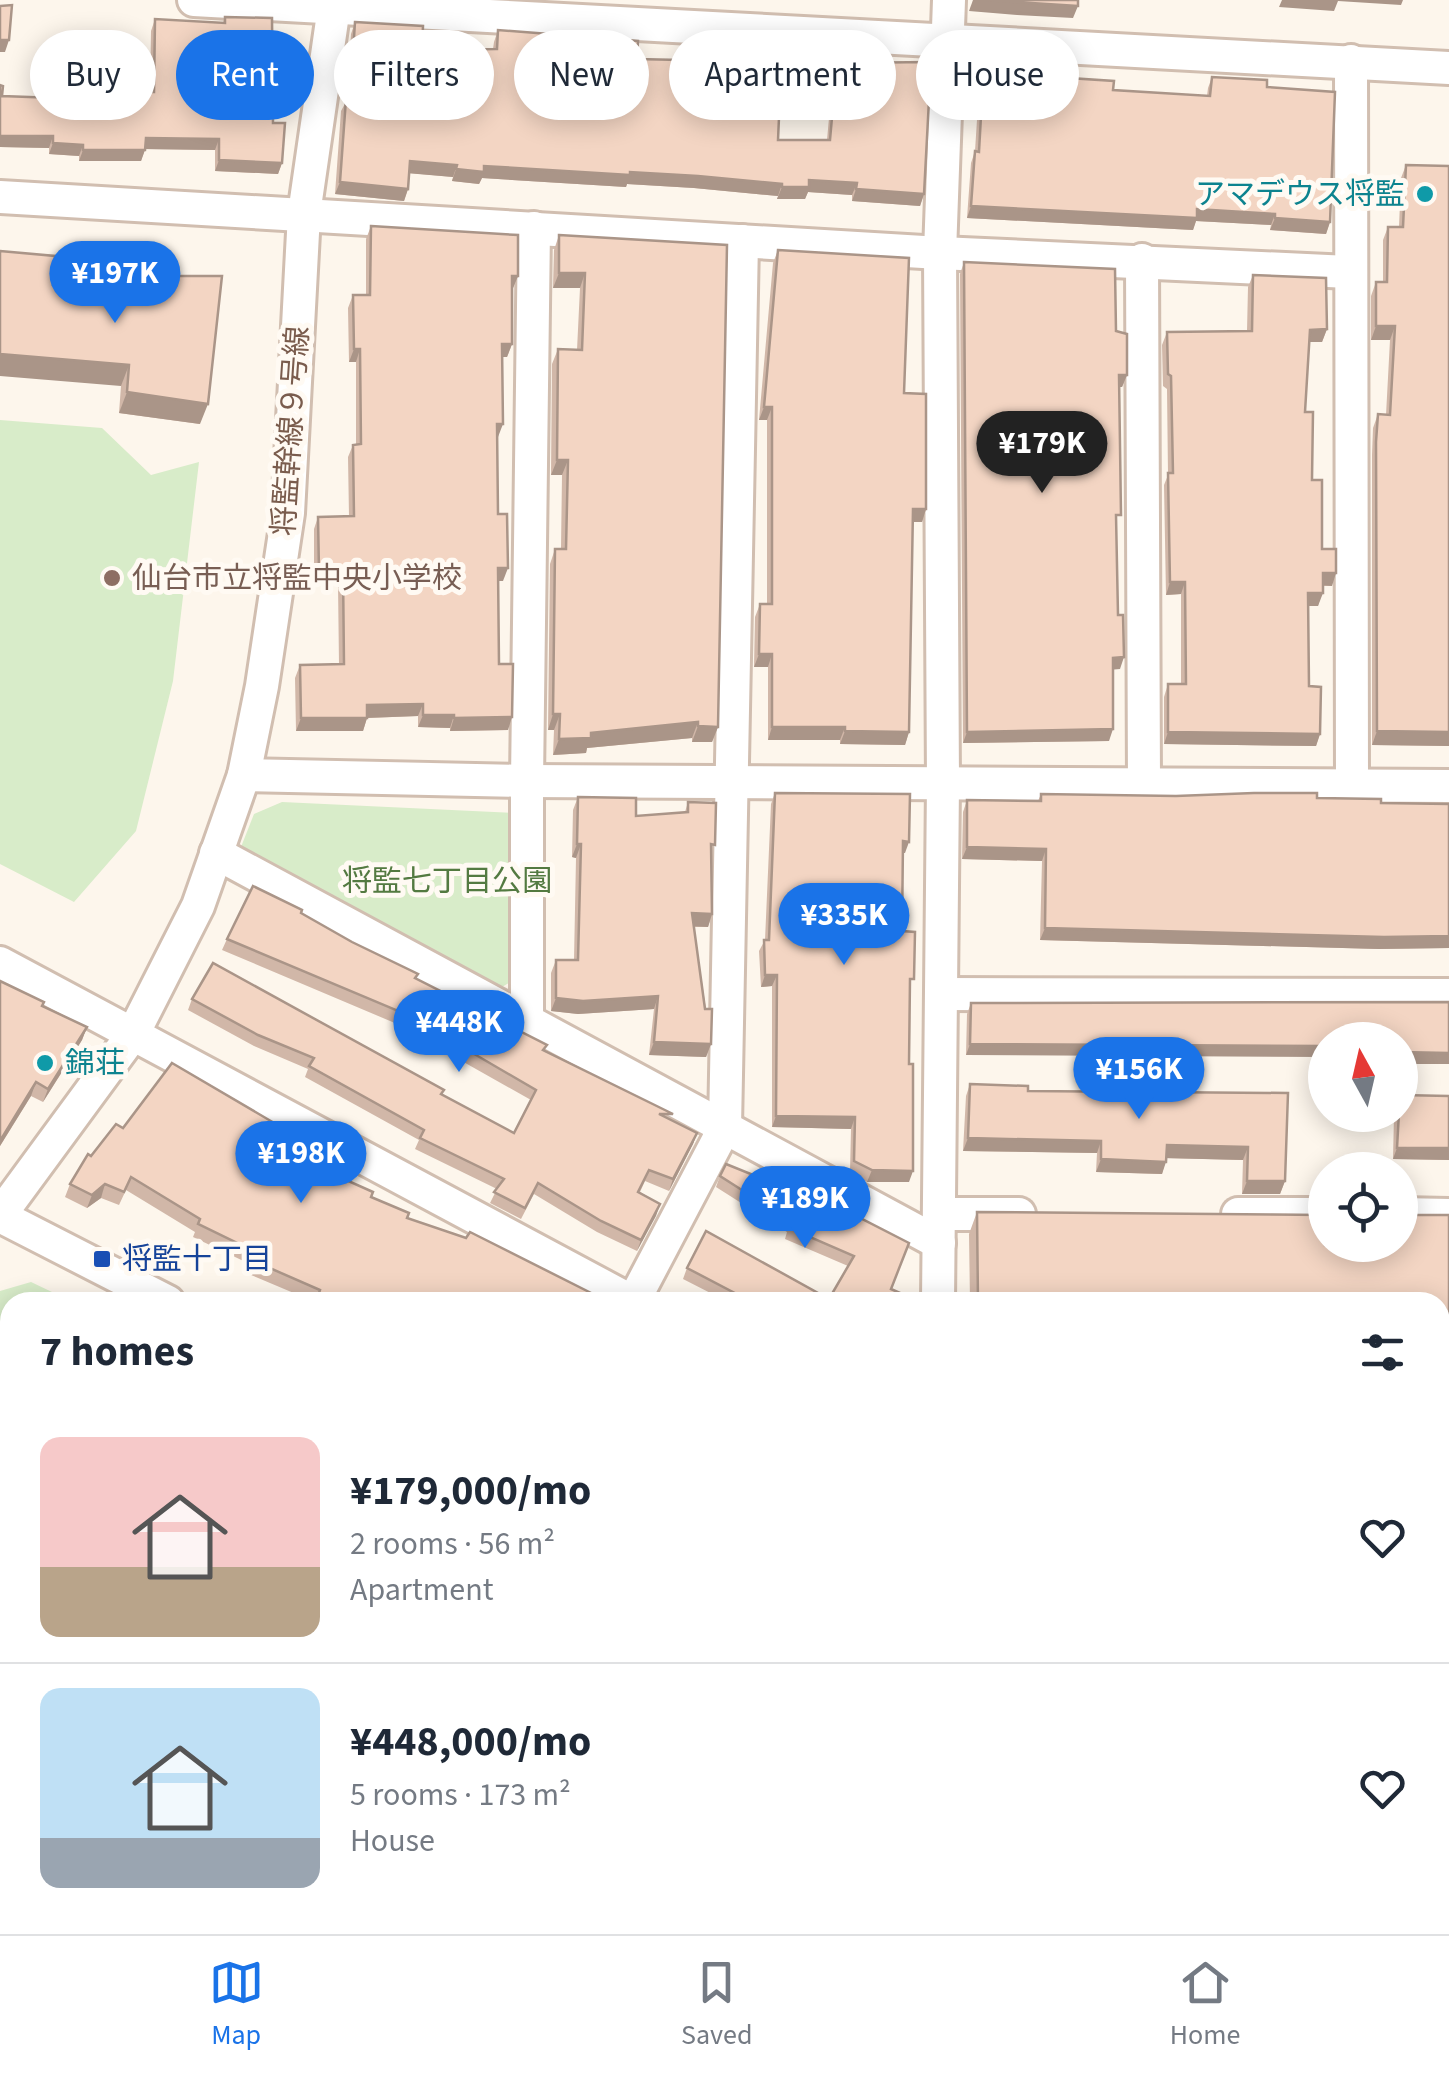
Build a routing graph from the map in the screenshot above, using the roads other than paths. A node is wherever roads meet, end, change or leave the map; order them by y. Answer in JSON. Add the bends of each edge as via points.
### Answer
{"nodes":[{"id":1,"x":194,"y":0,"type":"edge"},
{"id":2,"x":950,"y":0,"type":"edge"},
{"id":3,"x":335,"y":4,"type":"edge"},
{"id":4,"x":949,"y":30,"type":"edge"},
{"id":5,"x":916,"y":38,"type":"edge"},
{"id":6,"x":1079,"y":47,"type":"edge"},
{"id":7,"x":1351,"y":62,"type":"junction"},
{"id":8,"x":1449,"y":68,"type":"edge"},
{"id":9,"x":946,"y":120,"type":"edge"},
{"id":10,"x":0,"y":197,"type":"edge"},
{"id":11,"x":304,"y":214,"type":"junction"},
{"id":12,"x":534,"y":228,"type":"junction"},
{"id":13,"x":742,"y":240,"type":"junction"},
{"id":14,"x":940,"y":253,"type":"junction"},
{"id":15,"x":1142,"y":260,"type":"junction"},
{"id":16,"x":1349,"y":272,"type":"junction"},
{"id":17,"x":244,"y":775,"type":"junction"},
{"id":18,"x":733,"y":780,"type":"junction"},
{"id":19,"x":526,"y":781,"type":"junction"},
{"id":20,"x":942,"y":782,"type":"junction"},
{"id":21,"x":1144,"y":784,"type":"junction"},
{"id":22,"x":1449,"y":786,"type":"edge"},
{"id":23,"x":1352,"y":787,"type":"junction"},
{"id":24,"x":216,"y":853,"type":"junction"},
{"id":25,"x":0,"y":963,"type":"edge"},
{"id":26,"x":941,"y":994,"type":"junction"},
{"id":27,"x":1449,"y":995,"type":"edge"},
{"id":28,"x":527,"y":1024,"type":"junction"},
{"id":29,"x":132,"y":1034,"type":"junction"},
{"id":30,"x":725,"y":1127,"type":"junction"},
{"id":31,"x":1055,"y":1214,"type":"edge"},
{"id":32,"x":1209,"y":1214,"type":"edge"},
{"id":33,"x":1308,"y":1214,"type":"edge"},
{"id":34,"x":1418,"y":1214,"type":"edge"},
{"id":35,"x":1449,"y":1214,"type":"edge"},
{"id":36,"x":0,"y":1216,"type":"edge"},
{"id":37,"x":939,"y":1228,"type":"junction"},
{"id":38,"x":148,"y":1292,"type":"edge"},
{"id":39,"x":614,"y":1292,"type":"edge"},
{"id":40,"x":638,"y":1292,"type":"edge"},
{"id":41,"x":938,"y":1292,"type":"edge"}],
"edges":[{"from":1,"to":3,"type":"street"},
{"from":2,"to":4,"type":"street"},
{"from":3,"to":5,"type":"street"},
{"from":3,"to":11,"type":"street","name":"将監幹線９号線"},
{"from":6,"to":7,"type":"street"},
{"from":7,"to":8,"type":"street"},
{"from":7,"to":16,"type":"street"},
{"from":9,"to":14,"type":"street"},
{"from":10,"to":11,"type":"street"},
{"from":11,"to":12,"type":"street"},
{"from":11,"to":17,"type":"street","name":"将監幹線９号線","via":[[288,513]]},
{"from":12,"to":13,"type":"street"},
{"from":12,"to":19,"type":"street"},
{"from":13,"to":14,"type":"street"},
{"from":13,"to":18,"type":"street"},
{"from":14,"to":15,"type":"street"},
{"from":14,"to":20,"type":"street"},
{"from":15,"to":16,"type":"street"},
{"from":15,"to":21,"type":"street"},
{"from":16,"to":23,"type":"street"},
{"from":17,"to":19,"type":"street"},
{"from":17,"to":24,"type":"street","name":"将監幹線９号線"},
{"from":18,"to":19,"type":"street"},
{"from":18,"to":20,"type":"street"},
{"from":18,"to":30,"type":"street"},
{"from":19,"to":28,"type":"street"},
{"from":20,"to":21,"type":"street"},
{"from":20,"to":26,"type":"street"},
{"from":21,"to":23,"type":"street"},
{"from":22,"to":23,"type":"street"},
{"from":24,"to":28,"type":"street"},
{"from":24,"to":29,"type":"street","name":"将監幹線９号線","via":[[198,906]]},
{"from":25,"to":29,"type":"street"},
{"from":26,"to":27,"type":"street"},
{"from":26,"to":37,"type":"street"},
{"from":28,"to":30,"type":"street"},
{"from":29,"to":36,"type":"street","name":"将監幹線９号線"},
{"from":29,"to":39,"type":"street"},
{"from":30,"to":37,"type":"street"},
{"from":30,"to":40,"type":"street"},
{"from":31,"to":37,"type":"street"},
{"from":32,"to":33,"type":"street"},
{"from":34,"to":35,"type":"street"},
{"from":36,"to":38,"type":"street"},
{"from":37,"to":41,"type":"street"}]}
